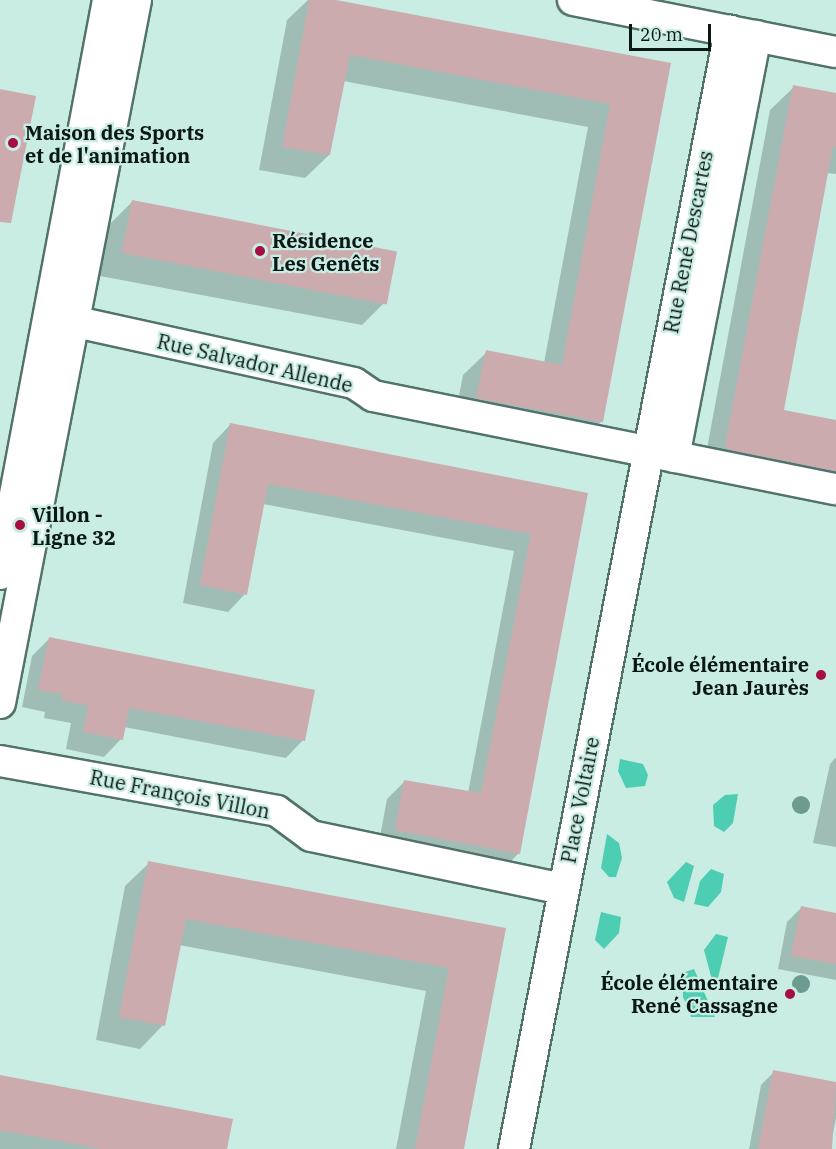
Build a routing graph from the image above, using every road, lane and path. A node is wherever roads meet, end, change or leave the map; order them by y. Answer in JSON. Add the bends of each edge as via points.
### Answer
{"nodes":[{"id":1,"x":108,"y":0,"type":"edge"},
{"id":2,"x":136,"y":0,"type":"edge"},
{"id":3,"x":573,"y":0,"type":"edge"},
{"id":4,"x":743,"y":34,"type":"junction"},
{"id":5,"x":836,"y":52,"type":"edge"},
{"id":6,"x":61,"y":319,"type":"junction"},
{"id":7,"x":660,"y":455,"type":"junction"},
{"id":8,"x":836,"y":489,"type":"edge"},
{"id":9,"x":0,"y":574,"type":"edge"},
{"id":10,"x":0,"y":704,"type":"edge"},
{"id":11,"x":0,"y":760,"type":"edge"},
{"id":12,"x":563,"y":890,"type":"junction"},
{"id":13,"x":514,"y":1149,"type":"edge"}],
"edges":[{"from":1,"to":6,"type":"street"},
{"from":2,"to":6,"type":"street"},
{"from":3,"to":4,"type":"street"},
{"from":4,"to":5,"type":"street"},
{"from":4,"to":7,"type":"street","name":"Rue René Descartes"},
{"from":6,"to":7,"type":"street","name":"Rue Salvador Allende","via":[[354,382],[373,396]]},
{"from":6,"to":9,"type":"street"},
{"from":6,"to":10,"type":"street"},
{"from":7,"to":8,"type":"street","name":"Rue Salvador Allende"},
{"from":7,"to":12,"type":"street","name":"Place Voltaire"},
{"from":11,"to":12,"type":"street","name":"Rue François Villon","via":[[277,811],[311,836]]},
{"from":12,"to":13,"type":"street","name":"Place Voltaire"}]}
